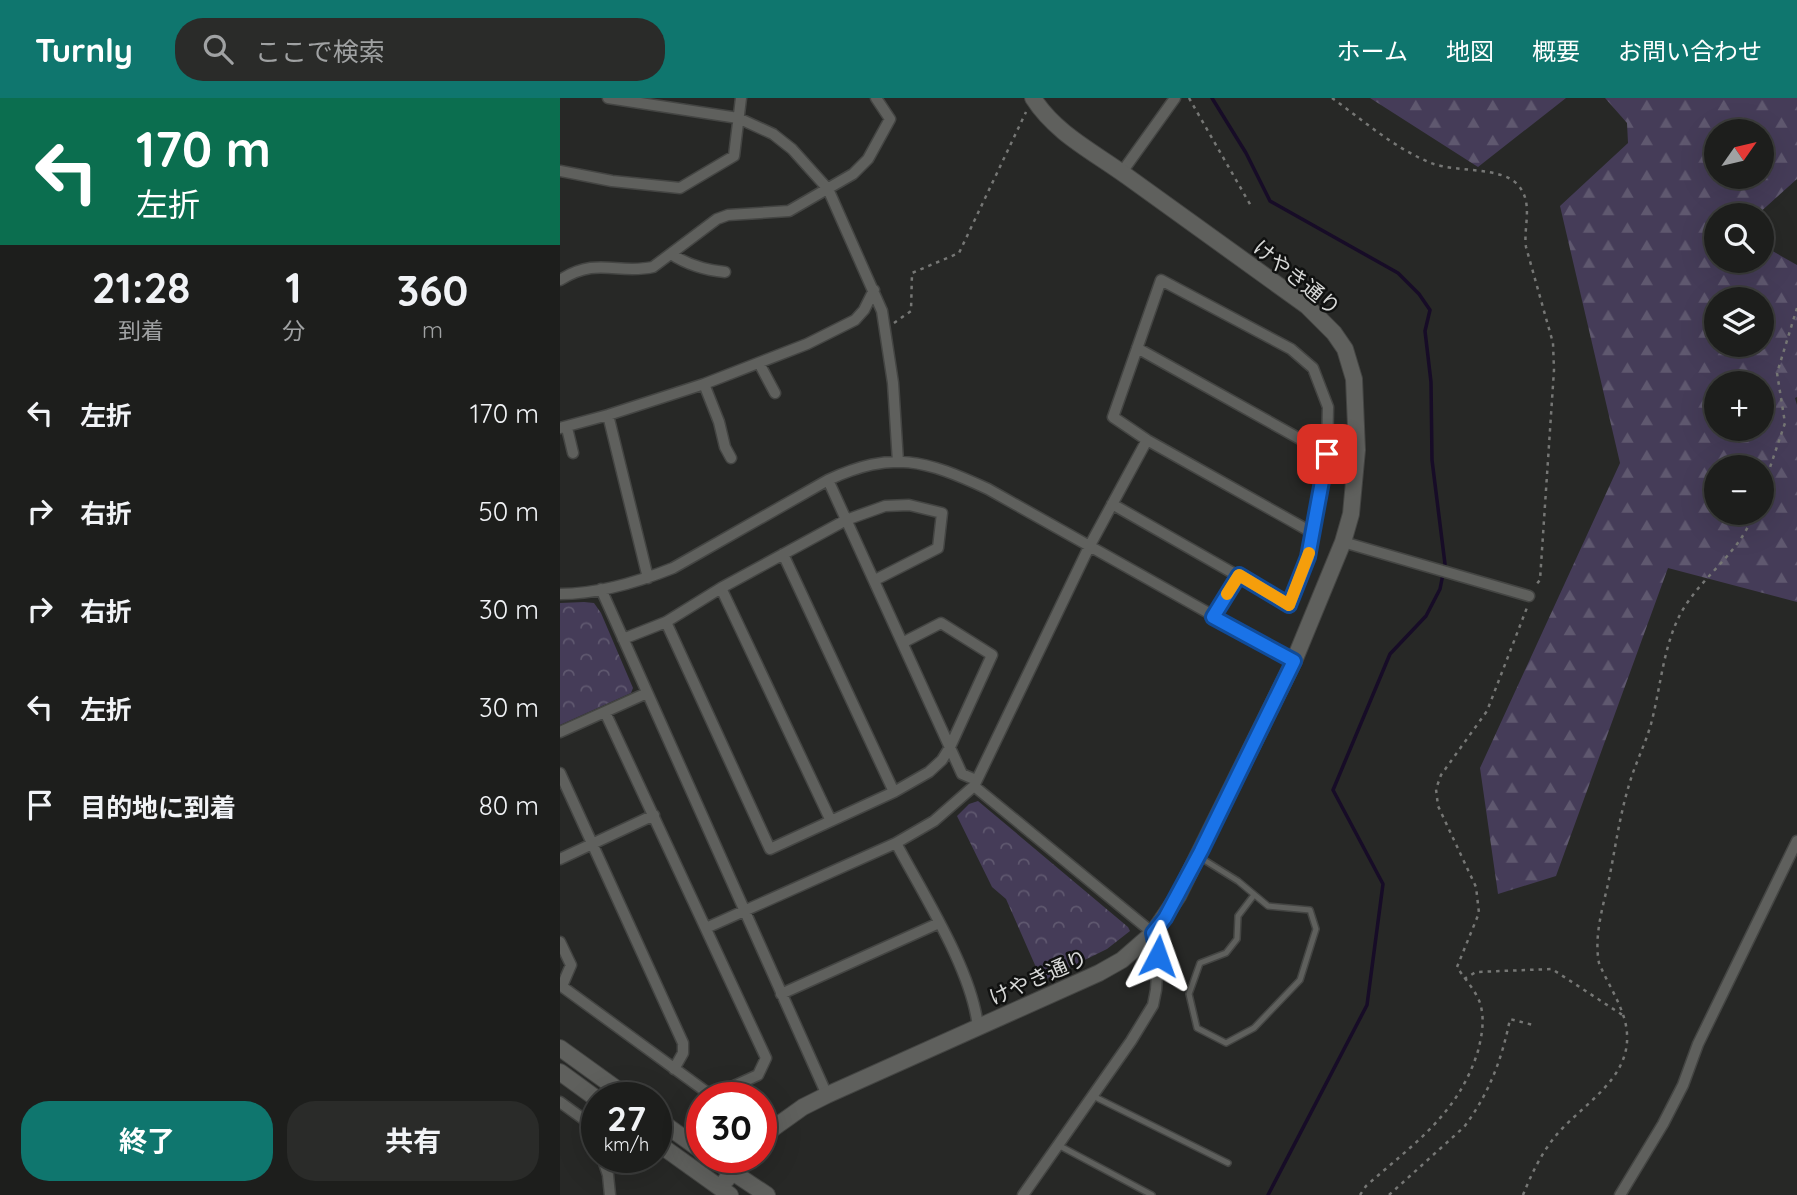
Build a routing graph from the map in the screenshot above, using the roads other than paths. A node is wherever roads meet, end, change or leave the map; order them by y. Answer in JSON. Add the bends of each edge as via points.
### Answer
{"nodes":[{"id":1,"x":608,"y":98,"type":"edge"},
{"id":2,"x":741,"y":98,"type":"edge"},
{"id":3,"x":876,"y":98,"type":"edge"},
{"id":4,"x":1175,"y":98,"type":"edge"},
{"id":5,"x":1034,"y":100,"type":"edge"},
{"id":6,"x":737,"y":118,"type":"junction"},
{"id":7,"x":560,"y":171,"type":"edge"},
{"id":8,"x":1122,"y":172,"type":"junction"},
{"id":9,"x":828,"y":189,"type":"junction"},
{"id":10,"x":671,"y":254,"type":"junction"},
{"id":11,"x":725,"y":272,"type":"dead end"},
{"id":12,"x":560,"y":280,"type":"edge"},
{"id":13,"x":874,"y":290,"type":"junction"},
{"id":14,"x":1137,"y":348,"type":"junction"},
{"id":15,"x":759,"y":363,"type":"junction"},
{"id":16,"x":704,"y":384,"type":"junction"},
{"id":17,"x":775,"y":393,"type":"dead end"},
{"id":18,"x":608,"y":415,"type":"junction"},
{"id":19,"x":564,"y":428,"type":"edge"},
{"id":20,"x":1147,"y":440,"type":"junction"},
{"id":21,"x":573,"y":453,"type":"dead end"},
{"id":22,"x":1327,"y":454,"type":"junction"},
{"id":23,"x":731,"y":458,"type":"dead end"},
{"id":24,"x":898,"y":462,"type":"junction"},
{"id":25,"x":828,"y":480,"type":"junction"},
{"id":26,"x":1112,"y":504,"type":"junction"},
{"id":27,"x":846,"y":520,"type":"junction"},
{"id":28,"x":1313,"y":533,"type":"junction"},
{"id":29,"x":1343,"y":542,"type":"junction"},
{"id":30,"x":1089,"y":547,"type":"junction"},
{"id":31,"x":783,"y":554,"type":"junction"},
{"id":32,"x":1239,"y":575,"type":"junction"},
{"id":33,"x":648,"y":578,"type":"junction"},
{"id":34,"x":875,"y":579,"type":"junction"},
{"id":35,"x":721,"y":588,"type":"junction"},
{"id":36,"x":601,"y":589,"type":"junction"},
{"id":37,"x":560,"y":594,"type":"edge"},
{"id":38,"x":1529,"y":596,"type":"road end"},
{"id":39,"x":1213,"y":617,"type":"junction"},
{"id":40,"x":666,"y":622,"type":"junction"},
{"id":41,"x":624,"y":639,"type":"junction"},
{"id":42,"x":904,"y":642,"type":"junction"},
{"id":43,"x":1294,"y":661,"type":"junction"},
{"id":44,"x":648,"y":693,"type":"junction"},
{"id":45,"x":605,"y":712,"type":"junction"},
{"id":46,"x":560,"y":732,"type":"edge"},
{"id":47,"x":950,"y":747,"type":"junction"},
{"id":48,"x":560,"y":773,"type":"edge"},
{"id":49,"x":975,"y":783,"type":"junction"},
{"id":50,"x":894,"y":792,"type":"junction"},
{"id":51,"x":654,"y":815,"type":"junction"},
{"id":52,"x":831,"y":821,"type":"junction"},
{"id":53,"x":1797,"y":841,"type":"edge"},
{"id":54,"x":896,"y":843,"type":"junction"},
{"id":55,"x":592,"y":845,"type":"junction"},
{"id":56,"x":1198,"y":856,"type":"junction"},
{"id":57,"x":560,"y":859,"type":"edge"},
{"id":58,"x":1254,"y":895,"type":"junction"},
{"id":59,"x":744,"y":911,"type":"junction"},
{"id":60,"x":939,"y":923,"type":"junction"},
{"id":61,"x":706,"y":928,"type":"junction"},
{"id":62,"x":1153,"y":933,"type":"junction"},
{"id":63,"x":560,"y":942,"type":"edge"},
{"id":64,"x":561,"y":986,"type":"edge"},
{"id":65,"x":781,"y":994,"type":"junction"},
{"id":66,"x":978,"y":1027,"type":"junction"},
{"id":67,"x":560,"y":1048,"type":"edge"},
{"id":68,"x":674,"y":1069,"type":"junction"},
{"id":69,"x":560,"y":1072,"type":"edge"},
{"id":70,"x":607,"y":1082,"type":"edge"},
{"id":71,"x":581,"y":1087,"type":"edge"},
{"id":72,"x":827,"y":1095,"type":"junction"},
{"id":73,"x":1093,"y":1096,"type":"junction"},
{"id":74,"x":560,"y":1102,"type":"edge"},
{"id":75,"x":581,"y":1117,"type":"edge"},
{"id":76,"x":777,"y":1126,"type":"edge"},
{"id":77,"x":1058,"y":1145,"type":"junction"},
{"id":78,"x":672,"y":1155,"type":"edge"},
{"id":79,"x":1228,"y":1163,"type":"dead end"},
{"id":80,"x":605,"y":1173,"type":"edge"},
{"id":81,"x":731,"y":1173,"type":"edge"},
{"id":82,"x":734,"y":1173,"type":"edge"},
{"id":83,"x":721,"y":1193,"type":"edge"},
{"id":84,"x":610,"y":1195,"type":"edge"},
{"id":85,"x":767,"y":1195,"type":"edge"},
{"id":86,"x":1024,"y":1195,"type":"edge"},
{"id":87,"x":1152,"y":1195,"type":"edge"},
{"id":88,"x":1620,"y":1195,"type":"edge"}],
"edges":[{"from":1,"to":6,"type":"street"},
{"from":2,"to":6,"type":"street"},
{"from":3,"to":9,"type":"street","via":[[890,119],[888,126],[868,159]]},
{"from":4,"to":8,"type":"street"},
{"from":5,"to":8,"type":"street","name":"けやき通り","via":[[1072,139]]},
{"from":6,"to":7,"type":"street","via":[[734,156],[680,188]]},
{"from":6,"to":9,"type":"street","via":[[792,149]]},
{"from":8,"to":29,"type":"street","name":"けやき通り","via":[[1307,306],[1345,349],[1354,379],[1357,450],[1352,513]]},
{"from":9,"to":10,"type":"street","via":[[789,211],[728,215]]},
{"from":9,"to":13,"type":"street"},
{"from":10,"to":11,"type":"street","via":[[706,270]]},
{"from":10,"to":12,"type":"street","via":[[643,270],[589,268]]},
{"from":13,"to":15,"type":"street","via":[[855,320]]},
{"from":13,"to":24,"type":"street","via":[[893,383]]},
{"from":14,"to":20,"type":"street","via":[[1113,417]]},
{"from":14,"to":22,"type":"street"},
{"from":14,"to":22,"type":"street","via":[[1161,280],[1291,349],[1313,368],[1328,407]]},
{"from":15,"to":16,"type":"street"},
{"from":15,"to":17,"type":"street"},
{"from":16,"to":18,"type":"street"},
{"from":16,"to":23,"type":"street"},
{"from":18,"to":19,"type":"street"},
{"from":18,"to":33,"type":"street"},
{"from":19,"to":21,"type":"street"},
{"from":20,"to":26,"type":"street"},
{"from":20,"to":28,"type":"street"},
{"from":22,"to":28,"type":"street"},
{"from":24,"to":25,"type":"street","via":[[853,468]]},
{"from":24,"to":30,"type":"street","via":[[915,463],[988,489]]},
{"from":25,"to":27,"type":"street"},
{"from":25,"to":33,"type":"street"},
{"from":26,"to":30,"type":"street"},
{"from":26,"to":32,"type":"street"},
{"from":27,"to":31,"type":"street"},
{"from":27,"to":34,"type":"street"},
{"from":27,"to":34,"type":"street","via":[[885,506],[909,505],[942,513],[938,548]]},
{"from":28,"to":32,"type":"street","via":[[1289,605]]},
{"from":29,"to":38,"type":"street"},
{"from":29,"to":43,"type":"street","name":"けやき通り"},
{"from":30,"to":39,"type":"street"},
{"from":30,"to":49,"type":"street"},
{"from":31,"to":35,"type":"street"},
{"from":31,"to":50,"type":"street"},
{"from":32,"to":39,"type":"street"},
{"from":33,"to":36,"type":"street"},
{"from":34,"to":42,"type":"street"},
{"from":35,"to":40,"type":"street"},
{"from":35,"to":52,"type":"street"},
{"from":36,"to":37,"type":"street"},
{"from":36,"to":41,"type":"street"},
{"from":39,"to":43,"type":"street"},
{"from":40,"to":41,"type":"street"},
{"from":40,"to":52,"type":"street","via":[[769,849]]},
{"from":41,"to":44,"type":"street"},
{"from":42,"to":47,"type":"street"},
{"from":42,"to":47,"type":"street","via":[[941,623],[992,655]]},
{"from":43,"to":56,"type":"street","name":"けやき通り"},
{"from":44,"to":45,"type":"street"},
{"from":44,"to":59,"type":"street"},
{"from":45,"to":46,"type":"street"},
{"from":45,"to":51,"type":"street"},
{"from":47,"to":49,"type":"street","via":[[962,774]]},
{"from":47,"to":50,"type":"street","via":[[929,772]]},
{"from":48,"to":55,"type":"street"},
{"from":49,"to":54,"type":"street","via":[[934,821]]},
{"from":49,"to":62,"type":"street"},
{"from":50,"to":52,"type":"street"},
{"from":51,"to":55,"type":"street"},
{"from":51,"to":61,"type":"street"},
{"from":53,"to":88,"type":"street","via":[[1683,1084]]},
{"from":54,"to":59,"type":"street"},
{"from":54,"to":60,"type":"street"},
{"from":55,"to":57,"type":"street"},
{"from":55,"to":68,"type":"street","via":[[683,1043]]},
{"from":56,"to":58,"type":"lane"},
{"from":56,"to":62,"type":"street","name":"けやき通り"},
{"from":58,"to":58,"type":"lane","via":[[1268,906],[1310,910],[1315,929],[1300,980],[1254,1028],[1226,1043],[1197,1028],[1189,994],[1200,963],[1226,953],[1237,939],[1238,916]]},
{"from":59,"to":61,"type":"street"},
{"from":59,"to":65,"type":"street"},
{"from":60,"to":65,"type":"street"},
{"from":60,"to":66,"type":"street","via":[[975,1003]]},
{"from":61,"to":68,"type":"street","via":[[766,1058],[758,1075],[712,1096]]},
{"from":62,"to":66,"type":"street","name":"けやき通り","via":[[1100,973]]},
{"from":62,"to":73,"type":"street","via":[[1158,956],[1153,1005]]},
{"from":63,"to":64,"type":"street","via":[[571,965]]},
{"from":64,"to":68,"type":"street"},
{"from":65,"to":72,"type":"street"},
{"from":66,"to":72,"type":"street","name":"けやき通り"},
{"from":67,"to":70,"type":"street"},
{"from":69,"to":71,"type":"street"},
{"from":72,"to":76,"type":"street","name":"けやき通り"},
{"from":73,"to":77,"type":"street"},
{"from":73,"to":79,"type":"lane"},
{"from":74,"to":75,"type":"street"},
{"from":77,"to":86,"type":"street"},
{"from":77,"to":87,"type":"lane"},
{"from":78,"to":83,"type":"street"},
{"from":80,"to":84,"type":"street"},
{"from":81,"to":83,"type":"street"},
{"from":82,"to":85,"type":"street"}]}
